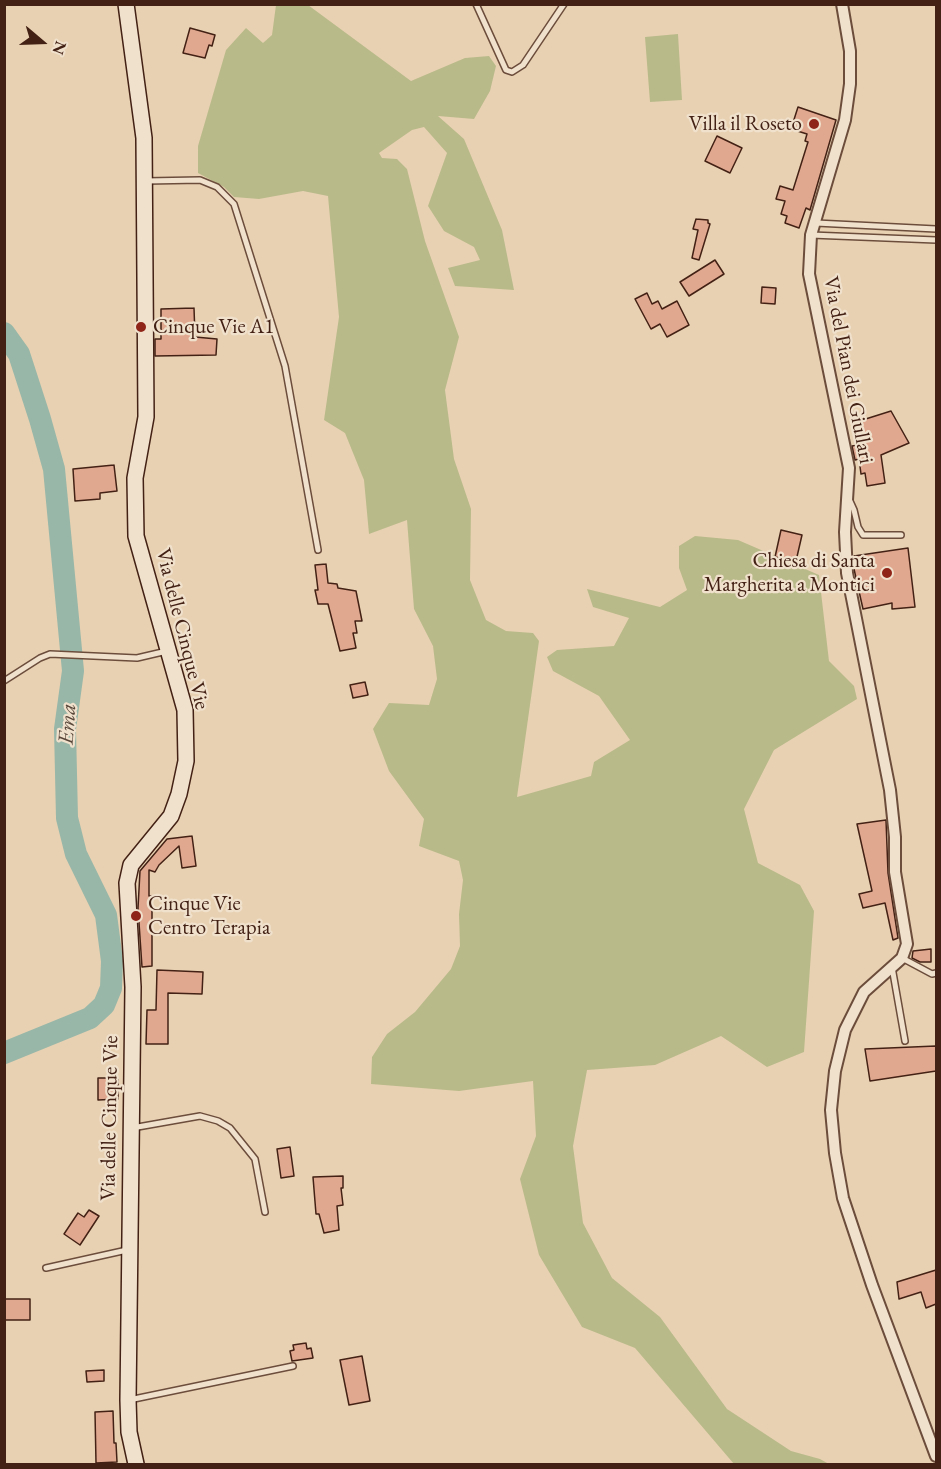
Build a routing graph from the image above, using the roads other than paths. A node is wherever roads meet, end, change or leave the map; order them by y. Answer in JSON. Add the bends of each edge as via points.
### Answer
{"nodes":[{"id":1,"x":126,"y":4,"type":"edge"},
{"id":2,"x":476,"y":4,"type":"edge"},
{"id":3,"x":564,"y":4,"type":"edge"},
{"id":4,"x":842,"y":4,"type":"edge"},
{"id":5,"x":144,"y":181,"type":"junction"},
{"id":6,"x":816,"y":223,"type":"junction"},
{"id":7,"x":936,"y":229,"type":"edge"},
{"id":8,"x":811,"y":235,"type":"junction"},
{"id":9,"x":936,"y":240,"type":"edge"},
{"id":10,"x":848,"y":497,"type":"junction"},
{"id":11,"x":901,"y":535,"type":"dead end"},
{"id":12,"x":318,"y":550,"type":"dead end"},
{"id":13,"x":168,"y":650,"type":"junction"},
{"id":14,"x":4,"y":681,"type":"edge"},
{"id":15,"x":902,"y":958,"type":"junction"},
{"id":16,"x":892,"y":967,"type":"junction"},
{"id":17,"x":936,"y":974,"type":"edge"},
{"id":18,"x":905,"y":1041,"type":"dead end"},
{"id":19,"x":130,"y":1128,"type":"junction"},
{"id":20,"x":265,"y":1212,"type":"dead end"},
{"id":21,"x":129,"y":1250,"type":"junction"},
{"id":22,"x":46,"y":1268,"type":"dead end"},
{"id":23,"x":293,"y":1366,"type":"dead end"},
{"id":24,"x":128,"y":1400,"type":"junction"},
{"id":25,"x":936,"y":1456,"type":"edge"},
{"id":26,"x":136,"y":1464,"type":"edge"}],
"edges":[{"from":1,"to":5,"type":"street","name":"Via delle Cinque Vie","via":[[144,138]]},
{"from":2,"to":3,"type":"lane","via":[[506,70],[512,72],[523,65]]},
{"from":4,"to":6,"type":"street","name":"Via del Pian dei Giullari","via":[[850,51],[850,84],[845,120]]},
{"from":5,"to":12,"type":"lane","via":[[200,180],[217,187],[234,204],[285,366]]},
{"from":5,"to":13,"type":"street","name":"Via delle Cinque Vie","via":[[146,417],[135,478],[136,536]]},
{"from":6,"to":7,"type":"lane"},
{"from":6,"to":8,"type":"street","name":"Via del Pian dei Giullari"},
{"from":8,"to":9,"type":"lane"},
{"from":8,"to":10,"type":"street","name":"Via del Pian dei Giullari","via":[[809,274],[849,468]]},
{"from":10,"to":11,"type":"lane","via":[[863,536]]},
{"from":10,"to":15,"type":"street","name":"Via del Pian dei Giullari","via":[[846,564],[890,790],[895,872],[907,944]]},
{"from":13,"to":14,"type":"lane","via":[[137,658],[50,654]]},
{"from":13,"to":19,"type":"street","name":"Via delle Cinque Vie","via":[[185,710],[186,761],[171,816],[129,872],[133,987]]},
{"from":15,"to":16,"type":"street"},
{"from":15,"to":17,"type":"lane"},
{"from":16,"to":18,"type":"lane"},
{"from":16,"to":25,"type":"street","via":[[864,992],[845,1030],[831,1110],[843,1198]]},
{"from":19,"to":20,"type":"lane","via":[[200,1116],[230,1128],[255,1159]]},
{"from":19,"to":21,"type":"street","name":"Via delle Cinque Vie"},
{"from":21,"to":22,"type":"lane"},
{"from":21,"to":24,"type":"street","name":"Via delle Cinque Vie"},
{"from":23,"to":24,"type":"lane"},
{"from":24,"to":26,"type":"street","name":"Via delle Cinque Vie"}]}
